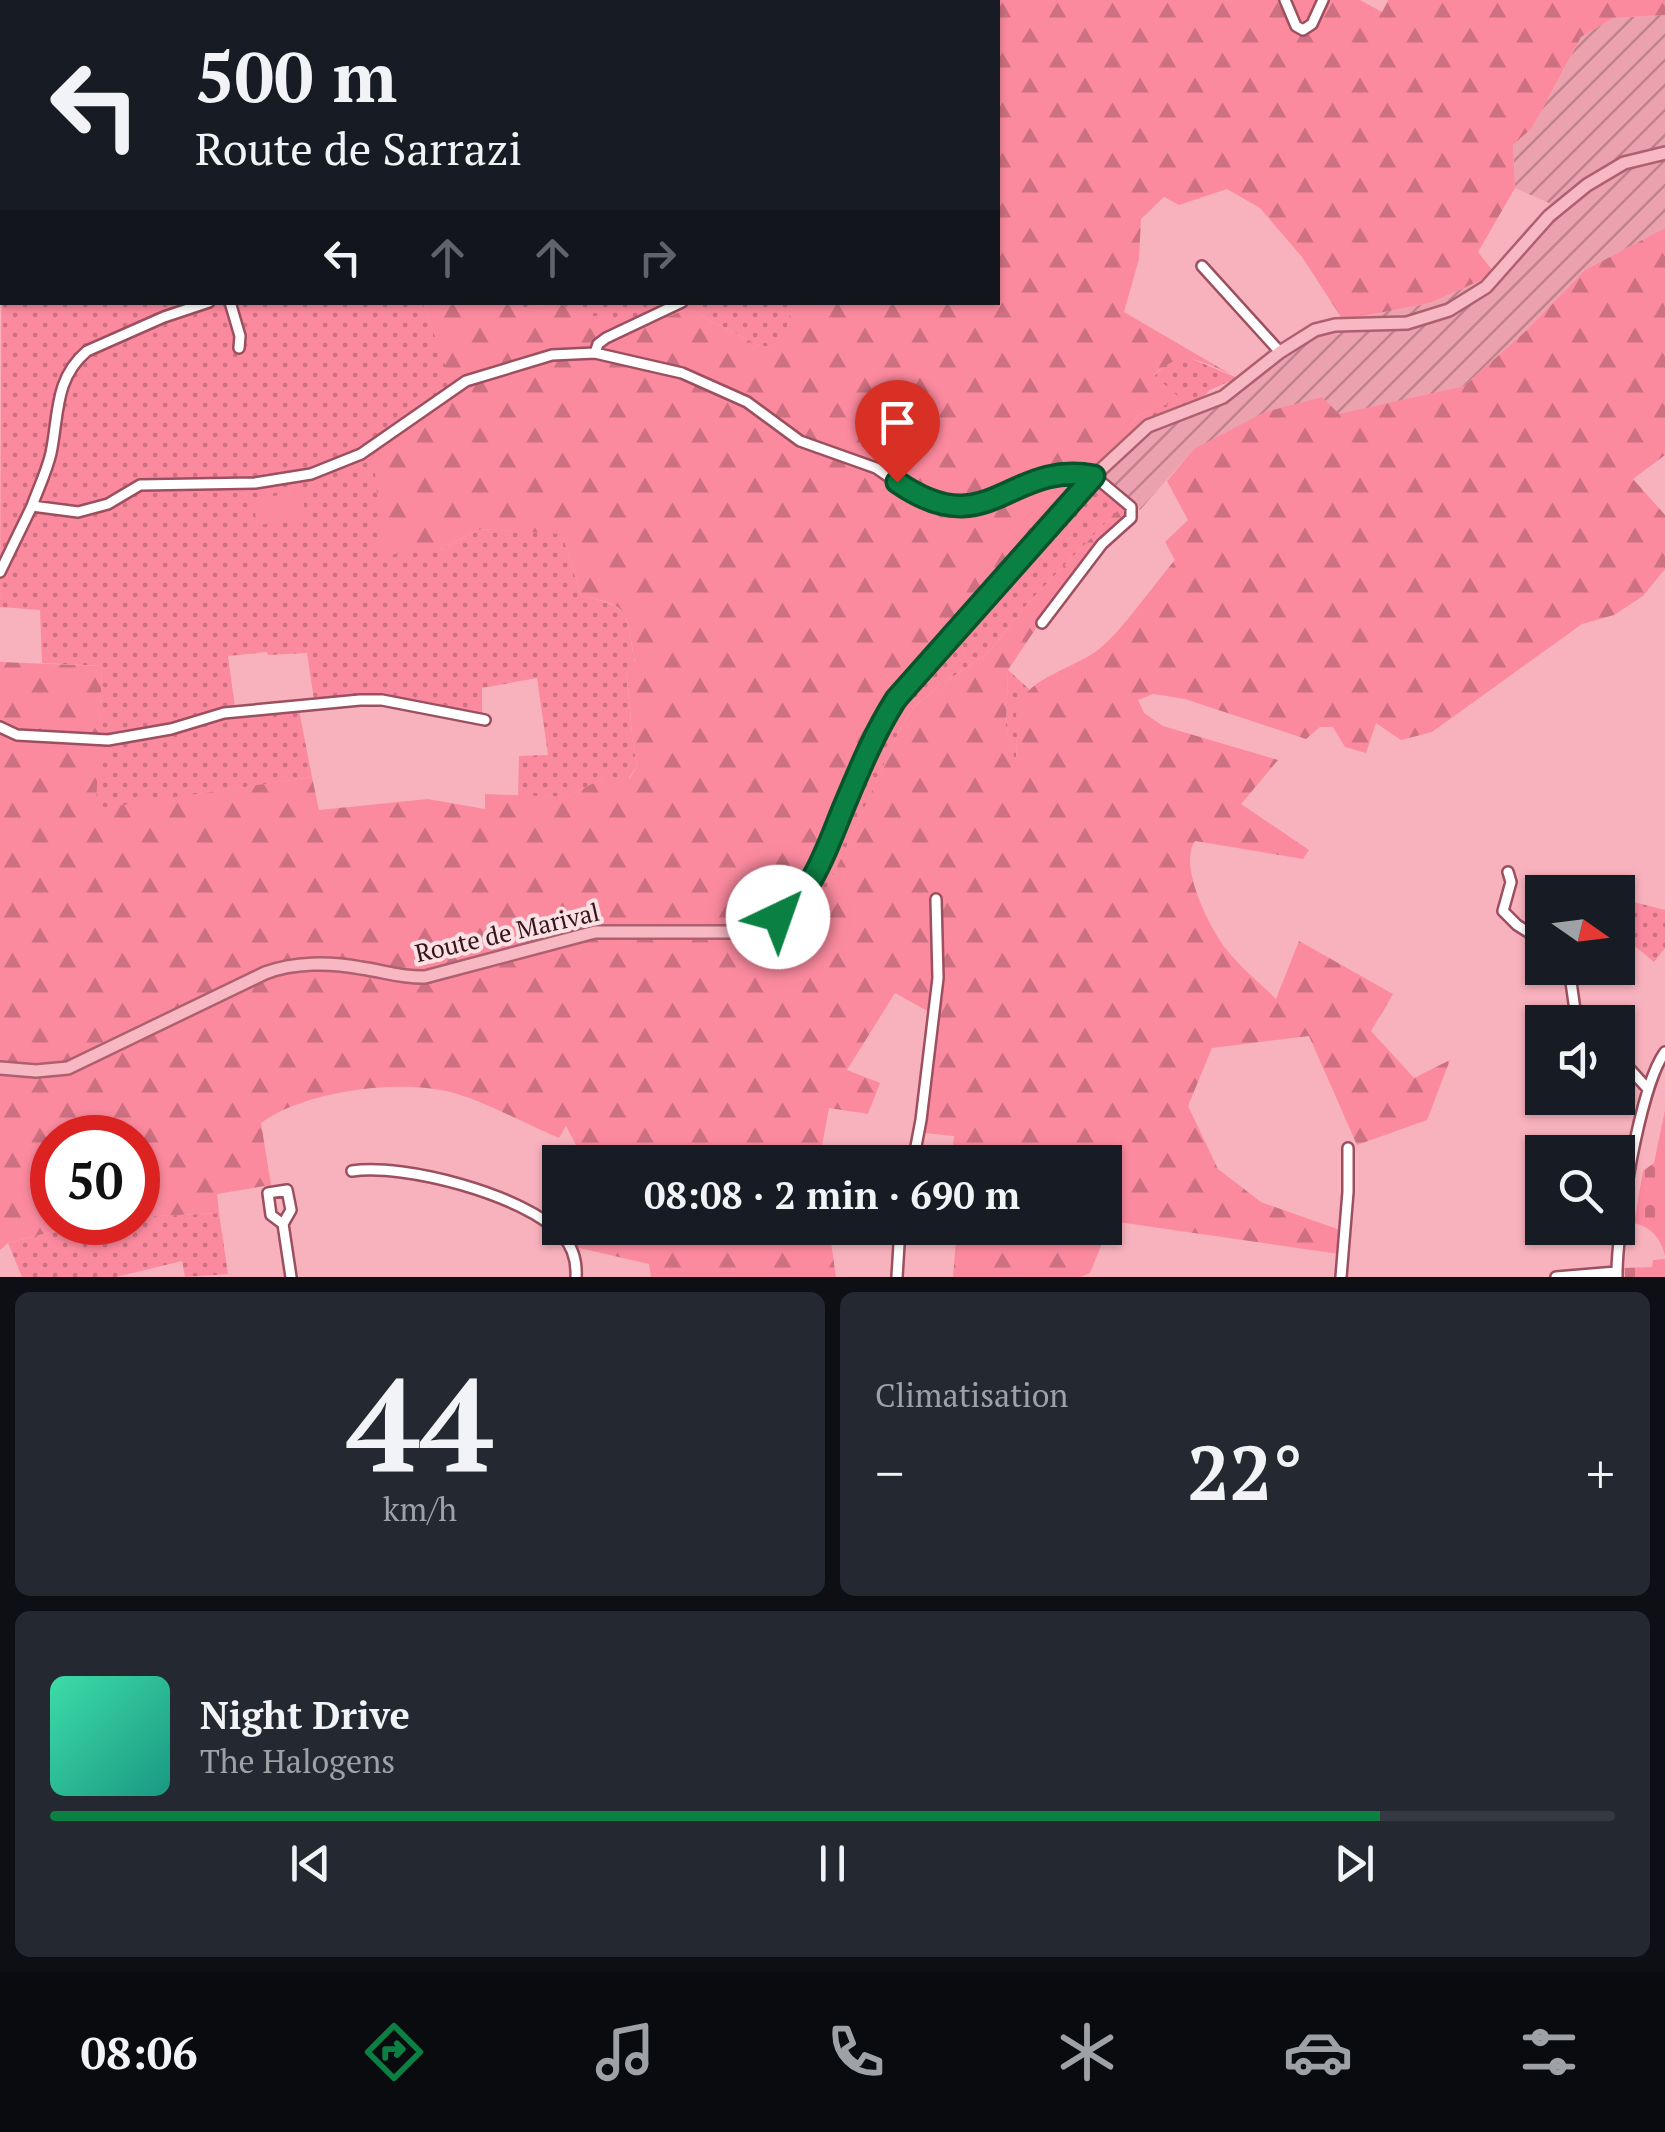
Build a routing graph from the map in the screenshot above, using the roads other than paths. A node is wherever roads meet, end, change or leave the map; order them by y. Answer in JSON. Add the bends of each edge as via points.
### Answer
{"nodes":[{"id":1,"x":1285,"y":0,"type":"edge"},
{"id":2,"x":1323,"y":0,"type":"edge"},
{"id":3,"x":1665,"y":153,"type":"edge"},
{"id":4,"x":1202,"y":266,"type":"dead end"},
{"id":5,"x":201,"y":305,"type":"edge"},
{"id":6,"x":231,"y":305,"type":"edge"},
{"id":7,"x":676,"y":305,"type":"edge"},
{"id":8,"x":240,"y":348,"type":"dead end"},
{"id":9,"x":1280,"y":352,"type":"junction"},
{"id":10,"x":595,"y":353,"type":"junction"},
{"id":11,"x":1094,"y":476,"type":"junction"},
{"id":12,"x":32,"y":506,"type":"junction"},
{"id":13,"x":0,"y":572,"type":"edge"},
{"id":14,"x":1042,"y":623,"type":"dead end"},
{"id":15,"x":485,"y":720,"type":"dead end"},
{"id":16,"x":0,"y":727,"type":"edge"},
{"id":17,"x":1508,"y":872,"type":"dead end"},
{"id":18,"x":936,"y":899,"type":"dead end"},
{"id":19,"x":1525,"y":931,"type":"edge"},
{"id":20,"x":1665,"y":1052,"type":"edge"},
{"id":21,"x":0,"y":1068,"type":"edge"},
{"id":22,"x":1635,"y":1075,"type":"edge"},
{"id":23,"x":1647,"y":1088,"type":"junction"},
{"id":24,"x":916,"y":1145,"type":"edge"},
{"id":25,"x":1348,"y":1148,"type":"dead end"},
{"id":26,"x":352,"y":1172,"type":"dead end"},
{"id":27,"x":283,"y":1224,"type":"dead end"},
{"id":28,"x":899,"y":1245,"type":"edge"},
{"id":29,"x":1616,"y":1275,"type":"edge"},
{"id":30,"x":1576,"y":1276,"type":"edge"},
{"id":31,"x":291,"y":1277,"type":"edge"},
{"id":32,"x":576,"y":1277,"type":"edge"},
{"id":33,"x":897,"y":1277,"type":"edge"},
{"id":34,"x":1341,"y":1277,"type":"edge"},
{"id":35,"x":1556,"y":1277,"type":"edge"}],
"edges":[{"from":1,"to":2,"type":"street","via":[[1303,30]]},
{"from":3,"to":9,"type":"main road","name":"Route de Marival","via":[[1624,163],[1587,184],[1486,287],[1449,310],[1407,324],[1335,324]]},
{"from":4,"to":9,"type":"street"},
{"from":5,"to":12,"type":"street","via":[[77,360],[63,383]]},
{"from":6,"to":8,"type":"street"},
{"from":7,"to":10,"type":"street","via":[[606,338]]},
{"from":9,"to":11,"type":"main road","name":"Route de Marival","via":[[1223,397],[1148,426]]},
{"from":10,"to":11,"type":"street","via":[[682,373],[746,402],[800,441],[876,468],[941,505],[980,506],[1040,477]]},
{"from":10,"to":12,"type":"street","via":[[552,355],[466,381],[361,454],[311,474],[255,483],[140,485],[78,512]]},
{"from":11,"to":14,"type":"street","via":[[1131,507],[1131,518],[1102,544]]},
{"from":11,"to":21,"type":"main road","name":"Route de Marival","via":[[896,699],[814,876],[800,898],[771,921],[727,933],[595,932],[426,976],[289,966],[68,1068]]},
{"from":12,"to":13,"type":"street"},
{"from":15,"to":16,"type":"street","via":[[360,700],[224,714],[108,740]]},
{"from":17,"to":19,"type":"street","via":[[1503,911]]},
{"from":18,"to":24,"type":"street","via":[[938,978]]},
{"from":20,"to":23,"type":"street"},
{"from":22,"to":23,"type":"street"},
{"from":23,"to":29,"type":"street"},
{"from":25,"to":34,"type":"street"},
{"from":26,"to":32,"type":"street","via":[[374,1168],[438,1179],[528,1213],[563,1235]]},
{"from":27,"to":31,"type":"street"},
{"from":28,"to":33,"type":"street"},
{"from":29,"to":30,"type":"street"},
{"from":30,"to":35,"type":"street"}]}
